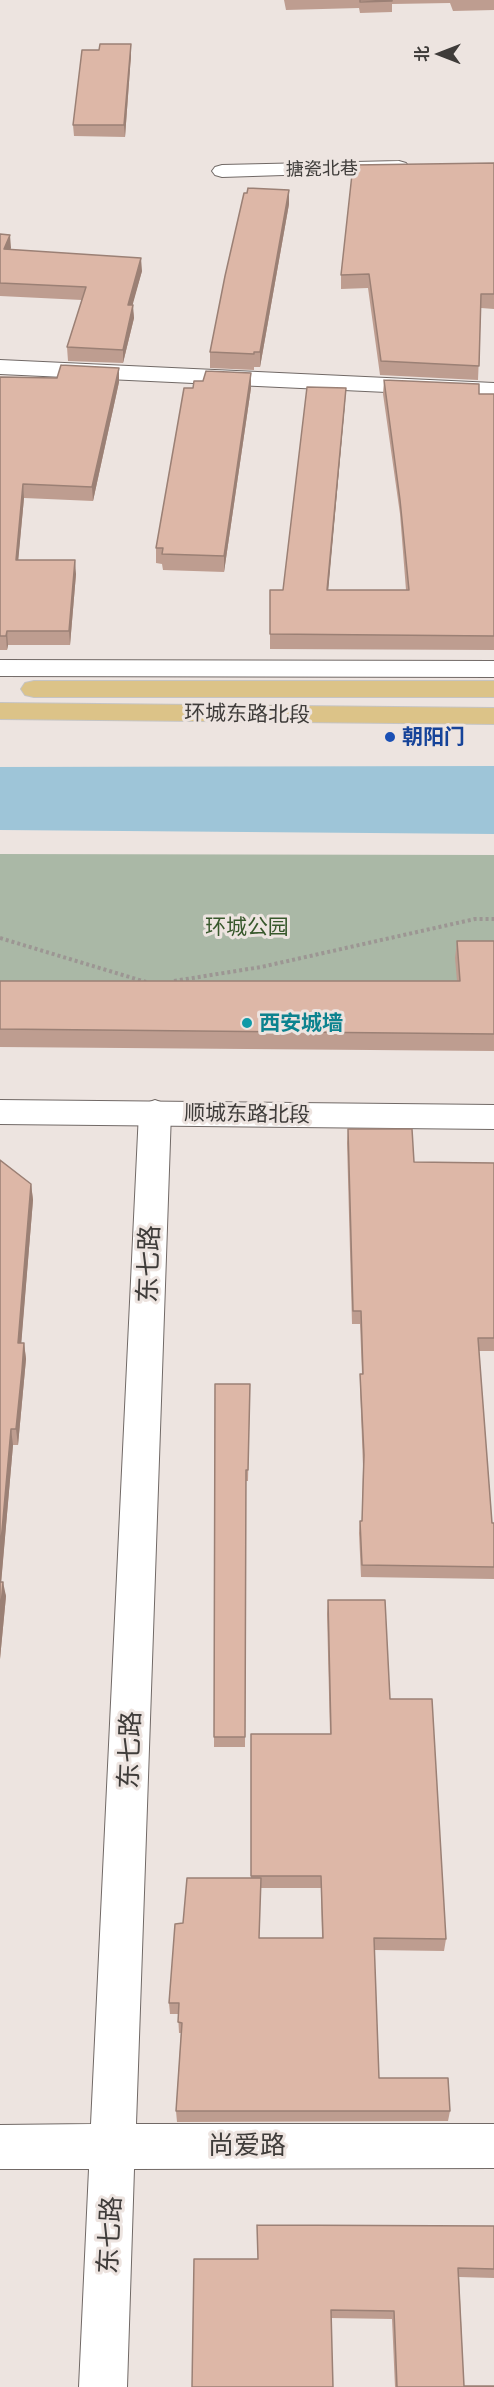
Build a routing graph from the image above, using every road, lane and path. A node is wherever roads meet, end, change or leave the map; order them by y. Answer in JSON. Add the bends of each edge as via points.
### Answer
{"nodes":[{"id":1,"x":423,"y":166,"type":"edge"},
{"id":2,"x":222,"y":171,"type":"dead end"},
{"id":3,"x":0,"y":367,"type":"edge"},
{"id":4,"x":494,"y":390,"type":"edge"},
{"id":5,"x":0,"y":668,"type":"edge"},
{"id":6,"x":494,"y":669,"type":"edge"},
{"id":7,"x":0,"y":689,"type":"edge"},
{"id":8,"x":494,"y":689,"type":"edge"},
{"id":9,"x":0,"y":711,"type":"edge"},
{"id":10,"x":494,"y":716,"type":"edge"},
{"id":11,"x":494,"y":919,"type":"edge"},
{"id":12,"x":0,"y":938,"type":"edge"},
{"id":13,"x":168,"y":983,"type":"edge"},
{"id":14,"x":156,"y":985,"type":"edge"},
{"id":15,"x":0,"y":1112,"type":"edge"},
{"id":16,"x":156,"y":1112,"type":"junction"},
{"id":17,"x":494,"y":1117,"type":"edge"},
{"id":18,"x":0,"y":2146,"type":"edge"},
{"id":19,"x":114,"y":2146,"type":"junction"},
{"id":20,"x":494,"y":2146,"type":"edge"},
{"id":21,"x":103,"y":2387,"type":"edge"}],
"edges":[{"from":1,"to":2,"type":"street","name":"搪瓷北巷"},
{"from":3,"to":4,"type":"street"},
{"from":5,"to":6,"type":"street"},
{"from":7,"to":8,"type":"main road","name":"环城东路北段"},
{"from":9,"to":10,"type":"main road","name":"环城东路北段"},
{"from":11,"to":13,"type":"path","via":[[475,919],[261,967]]},
{"from":12,"to":14,"type":"path"},
{"from":15,"to":16,"type":"street","name":"顺城东路北段"},
{"from":16,"to":17,"type":"street","name":"顺城东路北段"},
{"from":16,"to":19,"type":"street","name":"东七路"},
{"from":18,"to":19,"type":"street","name":"尚爱路"},
{"from":19,"to":20,"type":"street","name":"尚爱路"},
{"from":19,"to":21,"type":"street","name":"东七路"}]}
